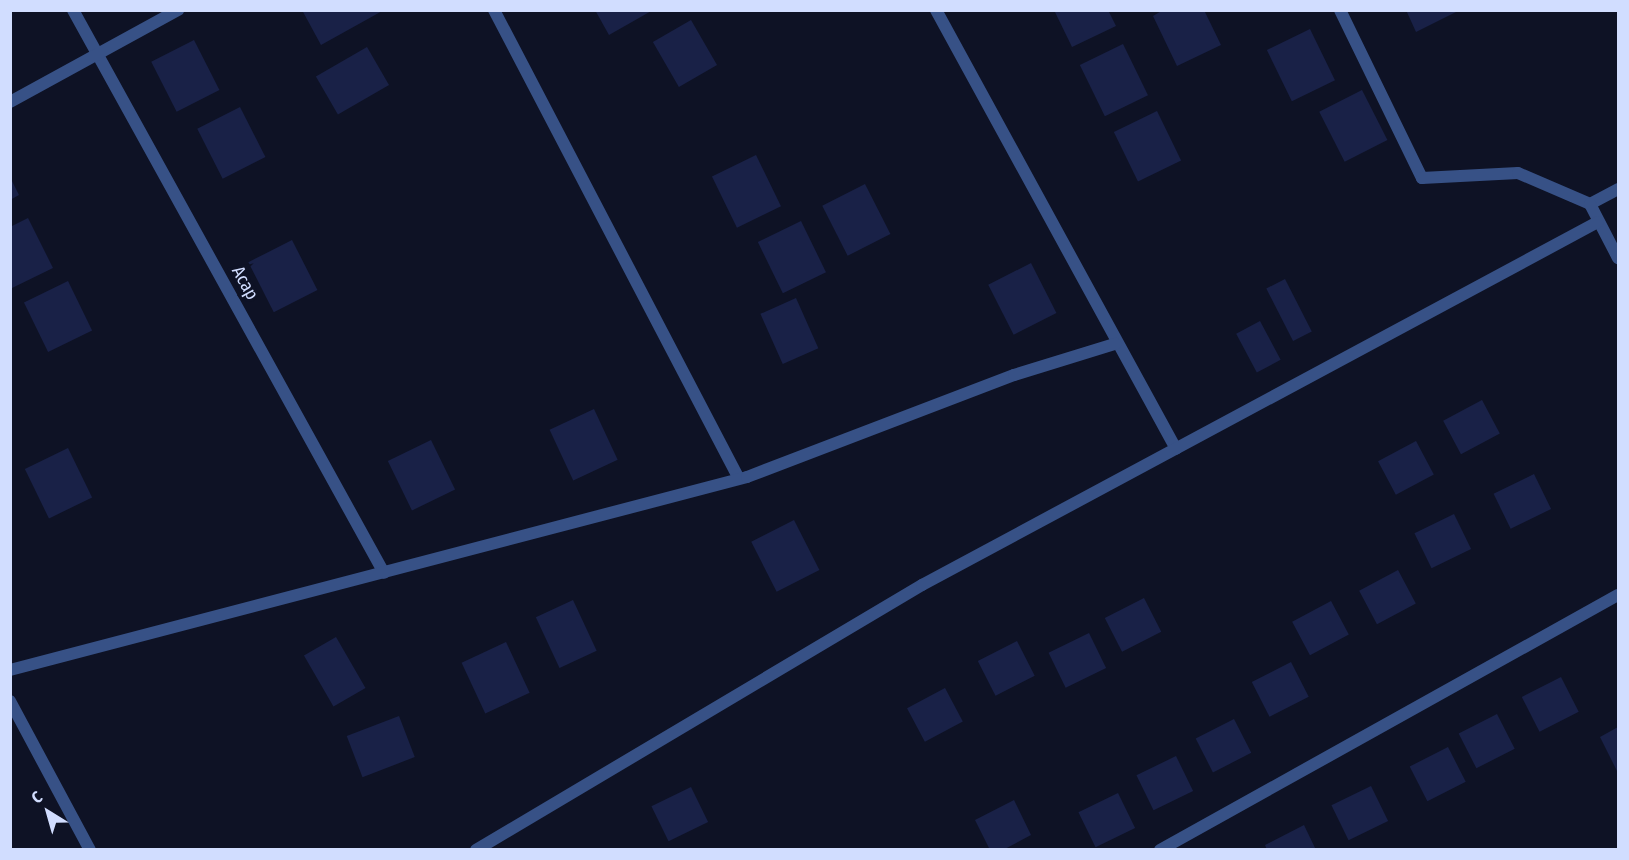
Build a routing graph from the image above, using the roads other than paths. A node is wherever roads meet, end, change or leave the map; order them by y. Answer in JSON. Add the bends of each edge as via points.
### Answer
{"nodes":[{"id":1,"x":73,"y":10,"type":"edge"},
{"id":2,"x":178,"y":10,"type":"edge"},
{"id":3,"x":494,"y":10,"type":"edge"},
{"id":4,"x":936,"y":10,"type":"edge"},
{"id":5,"x":1340,"y":10,"type":"edge"},
{"id":6,"x":98,"y":54,"type":"junction"},
{"id":7,"x":10,"y":102,"type":"edge"},
{"id":8,"x":1618,"y":189,"type":"edge"},
{"id":9,"x":1590,"y":204,"type":"junction"},
{"id":10,"x":1598,"y":222,"type":"junction"},
{"id":11,"x":1618,"y":258,"type":"edge"},
{"id":12,"x":1115,"y":344,"type":"junction"},
{"id":13,"x":1176,"y":449,"type":"junction"},
{"id":14,"x":737,"y":476,"type":"junction"},
{"id":15,"x":384,"y":573,"type":"junction"},
{"id":16,"x":1618,"y":595,"type":"edge"},
{"id":17,"x":10,"y":670,"type":"edge"},
{"id":18,"x":10,"y":701,"type":"edge"},
{"id":19,"x":90,"y":849,"type":"edge"},
{"id":20,"x":476,"y":849,"type":"edge"},
{"id":21,"x":1160,"y":849,"type":"edge"}],
"edges":[{"from":1,"to":6,"type":"street","name":"Асар"},
{"from":2,"to":6,"type":"street"},
{"from":3,"to":14,"type":"street"},
{"from":4,"to":12,"type":"street"},
{"from":5,"to":9,"type":"street","via":[[1422,178],[1518,173]]},
{"from":6,"to":7,"type":"street"},
{"from":6,"to":15,"type":"street","name":"Асар"},
{"from":8,"to":9,"type":"street"},
{"from":9,"to":10,"type":"street"},
{"from":10,"to":11,"type":"street"},
{"from":10,"to":13,"type":"street"},
{"from":12,"to":13,"type":"street"},
{"from":12,"to":14,"type":"street","via":[[1014,375],[747,477]]},
{"from":13,"to":20,"type":"street","via":[[922,585]]},
{"from":14,"to":15,"type":"street"},
{"from":15,"to":17,"type":"street"},
{"from":16,"to":21,"type":"street"},
{"from":18,"to":19,"type":"street"}]}
